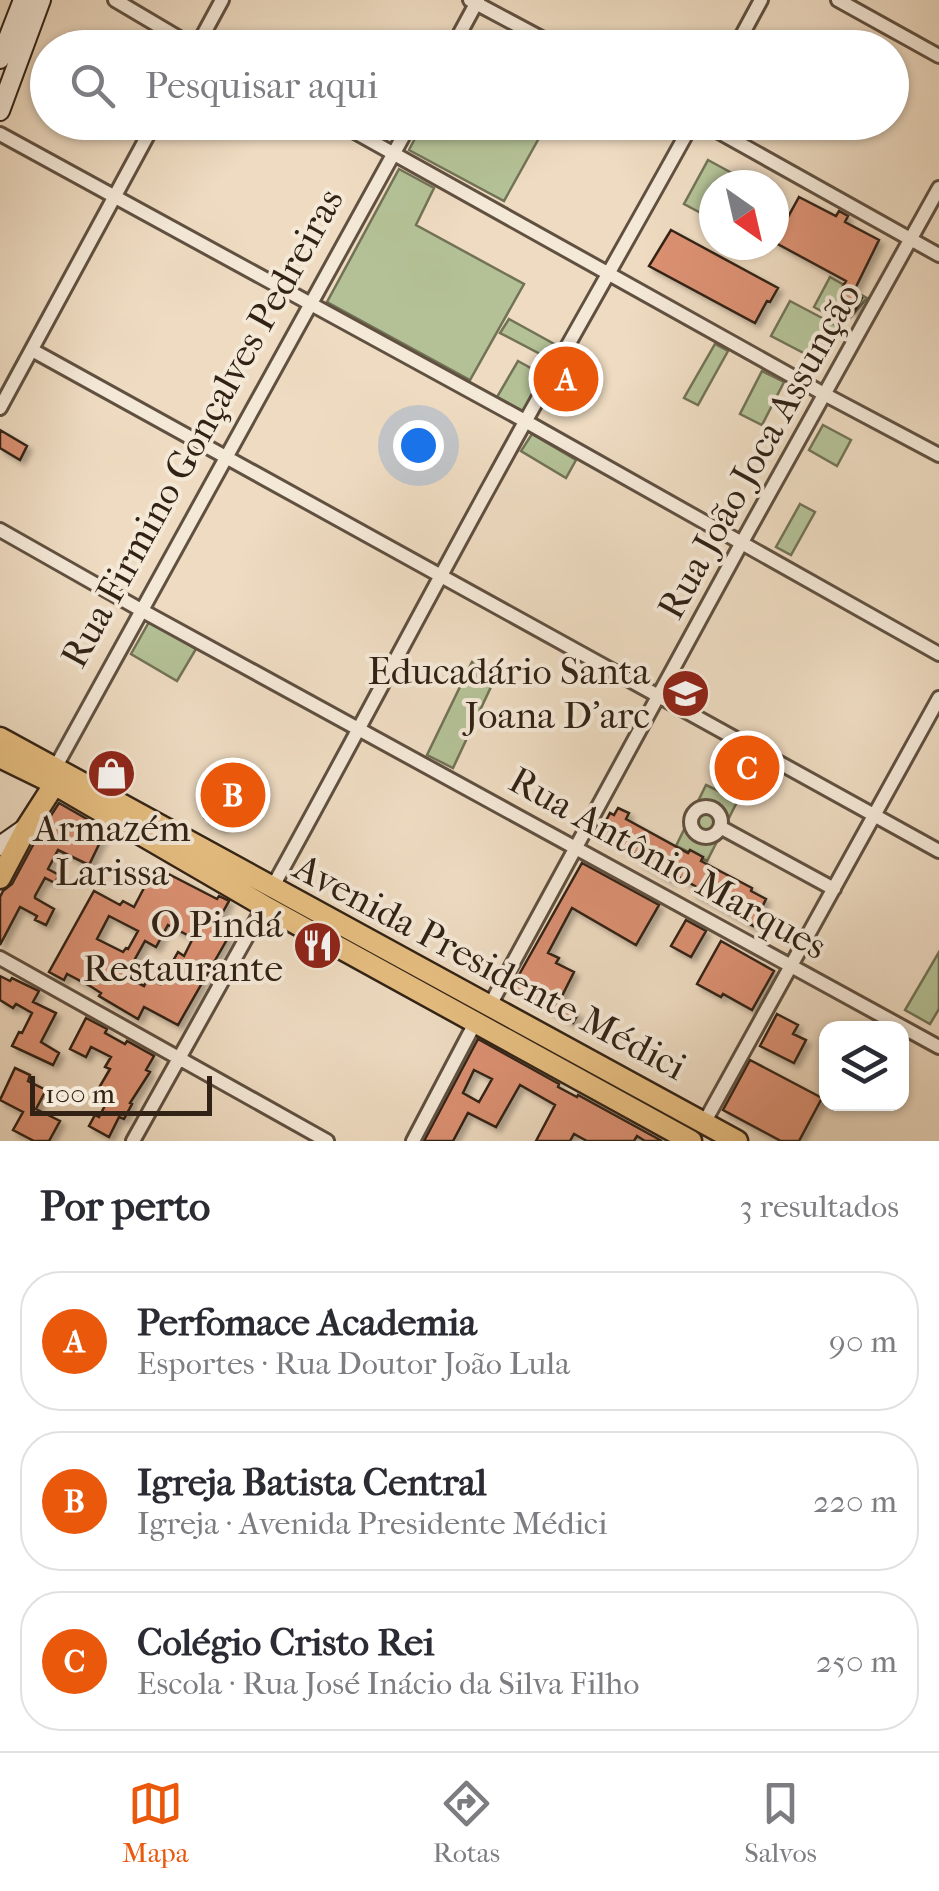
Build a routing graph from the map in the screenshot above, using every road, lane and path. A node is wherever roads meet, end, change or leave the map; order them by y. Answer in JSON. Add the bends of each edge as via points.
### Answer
{"nodes":[{"id":1,"x":114,"y":0,"type":"edge"},
{"id":2,"x":222,"y":0,"type":"edge"},
{"id":3,"x":761,"y":0,"type":"edge"},
{"id":4,"x":838,"y":0,"type":"edge"},
{"id":5,"x":475,"y":1,"type":"edge"},
{"id":6,"x":29,"y":6,"type":"edge"},
{"id":7,"x":165,"y":30,"type":"edge"},
{"id":8,"x":206,"y":30,"type":"edge"},
{"id":9,"x":461,"y":30,"type":"edge"},
{"id":10,"x":527,"y":30,"type":"edge"},
{"id":11,"x":745,"y":30,"type":"edge"},
{"id":12,"x":892,"y":30,"type":"edge"},
{"id":13,"x":909,"y":39,"type":"edge"},
{"id":14,"x":939,"y":56,"type":"edge"},
{"id":15,"x":0,"y":59,"type":"edge"},
{"id":16,"x":0,"y":112,"type":"edge"},
{"id":17,"x":0,"y":134,"type":"edge"},
{"id":18,"x":145,"y":140,"type":"edge"},
{"id":19,"x":371,"y":140,"type":"edge"},
{"id":20,"x":402,"y":140,"type":"edge"},
{"id":21,"x":683,"y":140,"type":"edge"},
{"id":22,"x":733,"y":140,"type":"edge"},
{"id":23,"x":395,"y":153,"type":"junction"},
{"id":24,"x":939,"y":188,"type":"edge"},
{"id":25,"x":115,"y":196,"type":"junction"},
{"id":26,"x":910,"y":240,"type":"junction"},
{"id":27,"x":939,"y":256,"type":"edge"},
{"id":28,"x":610,"y":273,"type":"junction"},
{"id":29,"x":311,"y":305,"type":"junction"},
{"id":30,"x":32,"y":350,"type":"junction"},
{"id":31,"x":824,"y":394,"type":"junction"},
{"id":32,"x":0,"y":408,"type":"edge"},
{"id":33,"x":525,"y":421,"type":"junction"},
{"id":34,"x":939,"y":456,"type":"edge"},
{"id":35,"x":226,"y":457,"type":"junction"},
{"id":36,"x":0,"y":530,"type":"edge"},
{"id":37,"x":741,"y":544,"type":"junction"},
{"id":38,"x":440,"y":575,"type":"junction"},
{"id":39,"x":141,"y":610,"type":"junction"},
{"id":40,"x":939,"y":654,"type":"edge"},
{"id":41,"x":658,"y":696,"type":"junction"},
{"id":42,"x":939,"y":698,"type":"edge"},
{"id":43,"x":360,"y":729,"type":"junction"},
{"id":44,"x":0,"y":738,"type":"edge"},
{"id":45,"x":0,"y":757,"type":"edge"},
{"id":46,"x":54,"y":776,"type":"junction"},
{"id":47,"x":874,"y":816,"type":"junction"},
{"id":48,"x":27,"y":827,"type":"junction"},
{"id":49,"x":720,"y":827,"type":"dead end"},
{"id":50,"x":0,"y":846,"type":"edge"},
{"id":51,"x":576,"y":847,"type":"junction"},
{"id":52,"x":939,"y":852,"type":"edge"},
{"id":53,"x":0,"y":878,"type":"edge"},
{"id":54,"x":834,"y":889,"type":"junction"},
{"id":55,"x":268,"y":897,"type":"junction"},
{"id":56,"x":0,"y":958,"type":"edge"},
{"id":57,"x":792,"y":965,"type":"junction"},
{"id":58,"x":482,"y":1015,"type":"junction"},
{"id":59,"x":939,"y":1047,"type":"edge"},
{"id":60,"x":573,"y":1050,"type":"junction"},
{"id":61,"x":178,"y":1060,"type":"junction"},
{"id":62,"x":562,"y":1072,"type":"junction"},
{"id":63,"x":704,"y":1123,"type":"junction"},
{"id":64,"x":133,"y":1141,"type":"edge"},
{"id":65,"x":327,"y":1141,"type":"edge"},
{"id":66,"x":413,"y":1141,"type":"edge"},
{"id":67,"x":691,"y":1141,"type":"edge"},
{"id":68,"x":737,"y":1141,"type":"edge"}],
"edges":[{"from":1,"to":7,"type":"street"},
{"from":2,"to":8,"type":"street"},
{"from":3,"to":11,"type":"street"},
{"from":4,"to":12,"type":"street"},
{"from":5,"to":9,"type":"street"},
{"from":5,"to":10,"type":"street"},
{"from":6,"to":15,"type":"main road"},
{"from":6,"to":16,"type":"main road"},
{"from":13,"to":14,"type":"street"},
{"from":17,"to":25,"type":"street"},
{"from":18,"to":25,"type":"street"},
{"from":19,"to":23,"type":"street"},
{"from":20,"to":23,"type":"street","name":"Rua Firmino Gonçalves Pedreiras"},
{"from":21,"to":28,"type":"street"},
{"from":22,"to":26,"type":"street"},
{"from":23,"to":28,"type":"street"},
{"from":23,"to":29,"type":"street","name":"Rua Firmino Gonçalves Pedreiras"},
{"from":24,"to":26,"type":"street","name":"Rua João Joca Assunção"},
{"from":25,"to":29,"type":"street"},
{"from":25,"to":30,"type":"street"},
{"from":26,"to":27,"type":"street"},
{"from":26,"to":31,"type":"street","name":"Rua João Joca Assunção"},
{"from":28,"to":31,"type":"street"},
{"from":28,"to":33,"type":"street"},
{"from":29,"to":33,"type":"street"},
{"from":29,"to":35,"type":"street","name":"Rua Firmino Gonçalves Pedreiras"},
{"from":30,"to":32,"type":"street"},
{"from":30,"to":35,"type":"street"},
{"from":31,"to":34,"type":"street"},
{"from":31,"to":37,"type":"street","name":"Rua João Joca Assunção"},
{"from":33,"to":37,"type":"street"},
{"from":33,"to":38,"type":"street"},
{"from":35,"to":38,"type":"street"},
{"from":35,"to":39,"type":"street","name":"Rua Firmino Gonçalves Pedreiras"},
{"from":36,"to":39,"type":"street","name":"Rua Antônio Marques"},
{"from":37,"to":40,"type":"street"},
{"from":37,"to":41,"type":"street","name":"Rua João Joca Assunção"},
{"from":38,"to":41,"type":"street"},
{"from":38,"to":43,"type":"street"},
{"from":39,"to":43,"type":"street","name":"Rua Antônio Marques"},
{"from":39,"to":46,"type":"street","name":"Rua Firmino Gonçalves Pedreiras"},
{"from":41,"to":47,"type":"street"},
{"from":41,"to":51,"type":"street","name":"Rua João Joca Assunção"},
{"from":42,"to":47,"type":"street"},
{"from":43,"to":51,"type":"street","name":"Rua Antônio Marques"},
{"from":43,"to":55,"type":"street"},
{"from":44,"to":46,"type":"main road","name":"Avenida Presidente Médici"},
{"from":45,"to":46,"type":"main road","name":"Avenida Presidente Médici"},
{"from":46,"to":48,"type":"main road","name":"Rua Firmino Gonçalves Pedreiras"},
{"from":46,"to":55,"type":"main road","name":"Avenida Presidente Médici"},
{"from":47,"to":52,"type":"street"},
{"from":47,"to":54,"type":"street"},
{"from":48,"to":50,"type":"main road"},
{"from":48,"to":53,"type":"main road","name":"Rua Firmino Gonçalves Pedreiras"},
{"from":49,"to":54,"type":"street"},
{"from":51,"to":57,"type":"street","name":"Rua Antônio Marques"},
{"from":51,"to":58,"type":"street","name":"Rua João Joca Assunção"},
{"from":54,"to":57,"type":"street"},
{"from":55,"to":58,"type":"main road","name":"Avenida Presidente Médici"},
{"from":55,"to":61,"type":"street"},
{"from":56,"to":61,"type":"street"},
{"from":57,"to":59,"type":"street","name":"Rua Antônio Marques"},
{"from":57,"to":63,"type":"street"},
{"from":58,"to":60,"type":"main road","name":"Avenida Presidente Médici"},
{"from":58,"to":62,"type":"main road","name":"Avenida Presidente Médici"},
{"from":58,"to":66,"type":"street","name":"Rua João Joca Assunção"},
{"from":60,"to":62,"type":"main road"},
{"from":60,"to":63,"type":"main road","name":"Avenida Presidente Médici"},
{"from":61,"to":64,"type":"street"},
{"from":61,"to":65,"type":"street"},
{"from":62,"to":67,"type":"main road","name":"Avenida Presidente Médici"},
{"from":63,"to":68,"type":"main road","name":"Avenida Presidente Médici"}]}
